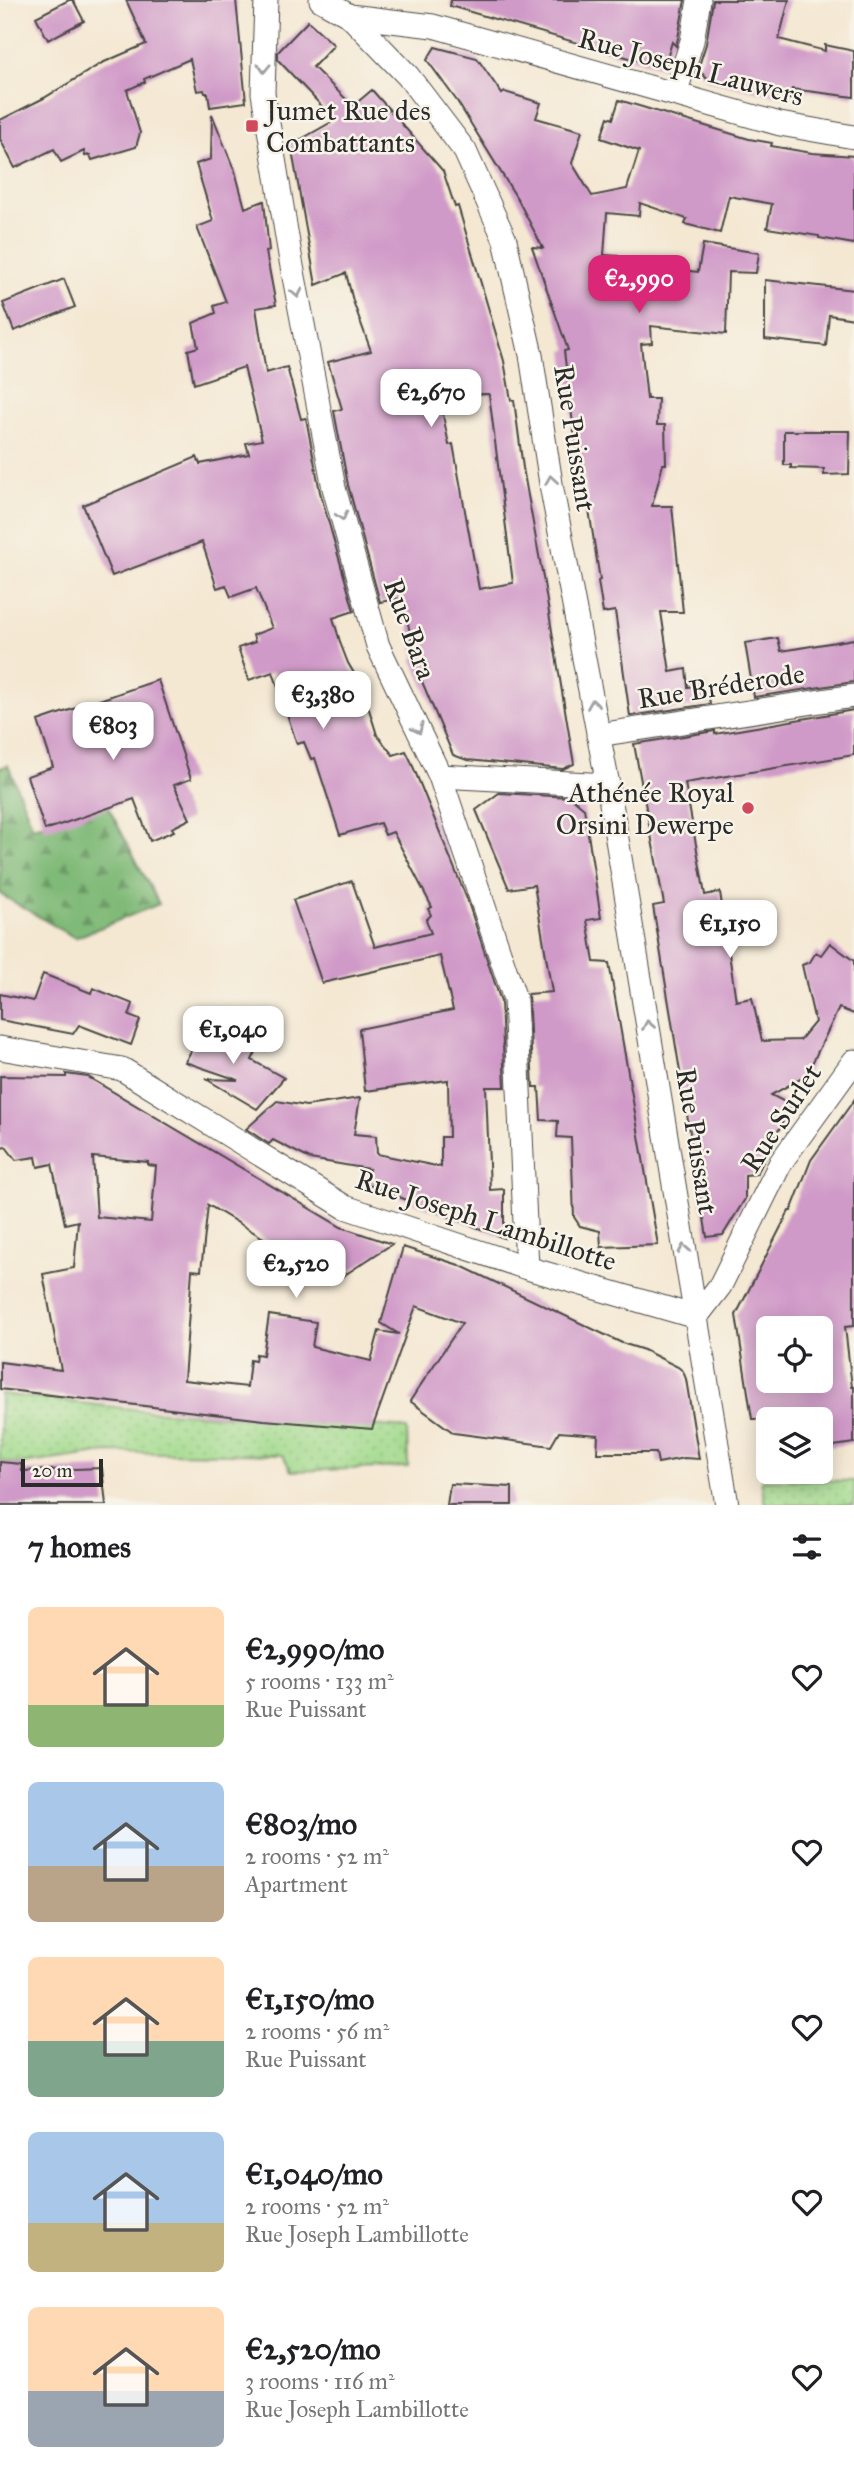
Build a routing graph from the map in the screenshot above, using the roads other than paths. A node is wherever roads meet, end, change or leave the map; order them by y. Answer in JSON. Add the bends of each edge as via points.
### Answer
{"nodes":[{"id":1,"x":265,"y":0,"type":"edge"},
{"id":2,"x":321,"y":0,"type":"edge"},
{"id":3,"x":699,"y":0,"type":"edge"},
{"id":4,"x":352,"y":8,"type":"edge"},
{"id":5,"x":675,"y":94,"type":"junction"},
{"id":6,"x":854,"y":137,"type":"edge"},
{"id":7,"x":854,"y":696,"type":"edge"},
{"id":8,"x":598,"y":735,"type":"junction"},
{"id":9,"x":439,"y":776,"type":"junction"},
{"id":10,"x":608,"y":785,"type":"junction"},
{"id":11,"x":0,"y":1048,"type":"edge"},
{"id":12,"x":854,"y":1061,"type":"edge"},
{"id":13,"x":527,"y":1269,"type":"junction"},
{"id":14,"x":696,"y":1317,"type":"junction"},
{"id":15,"x":727,"y":1505,"type":"edge"}],
"edges":[{"from":1,"to":9,"type":"street","name":"Rue Bara","one_way":true,"via":[[263,93],[334,488],[378,646]]},
{"from":2,"to":4,"type":"street","name":"Rue Puissant"},
{"from":3,"to":5,"type":"street"},
{"from":4,"to":5,"type":"street","name":"Rue Joseph Lauwers"},
{"from":8,"to":4,"type":"street","name":"Rue Puissant","one_way":true,"via":[[531,355],[505,240],[464,151]]},
{"from":5,"to":6,"type":"street","name":"Rue Joseph Lauwers","via":[[780,124]]},
{"from":7,"to":8,"type":"street","name":"Rue Bréderode"},
{"from":8,"to":10,"type":"street","name":"Rue Puissant"},
{"from":9,"to":10,"type":"street"},
{"from":9,"to":13,"type":"street","name":"Rue Bara","via":[[515,999]]},
{"from":14,"to":10,"type":"street","name":"Rue Puissant","one_way":true},
{"from":11,"to":13,"type":"street","name":"Rue Joseph Lambillotte","via":[[122,1069],[345,1207]]},
{"from":12,"to":14,"type":"street","name":"Rue Surlet","via":[[781,1162],[720,1286]]},
{"from":13,"to":14,"type":"street","name":"Rue Joseph Lambillotte"},
{"from":14,"to":15,"type":"street","name":"Rue Puissant"}]}
